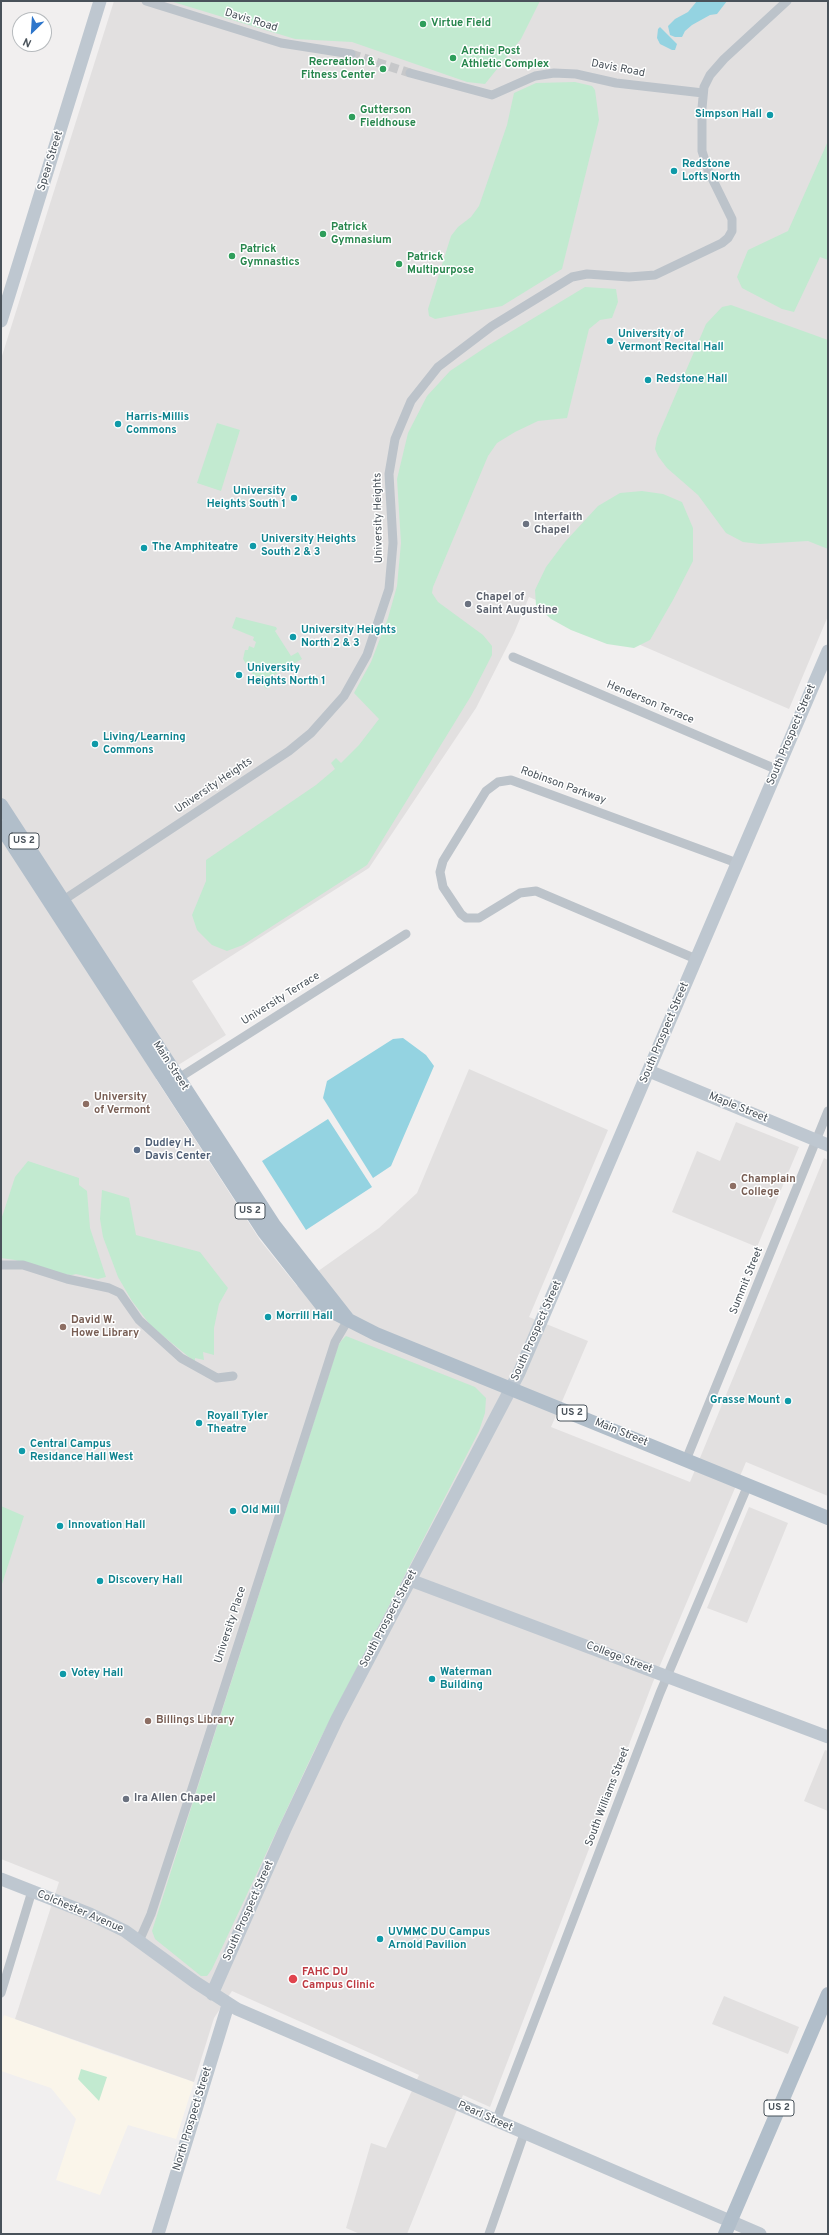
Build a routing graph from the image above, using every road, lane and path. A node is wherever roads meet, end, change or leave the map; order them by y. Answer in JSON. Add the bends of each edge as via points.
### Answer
{"nodes":[{"id":1,"x":100,"y":1,"type":"edge"},
{"id":2,"x":146,"y":1,"type":"edge"},
{"id":3,"x":787,"y":1,"type":"edge"},
{"id":4,"x":351,"y":54,"type":"tunnel mouth"},
{"id":5,"x":410,"y":73,"type":"tunnel mouth"},
{"id":6,"x":703,"y":93,"type":"junction"},
{"id":7,"x":1,"y":321,"type":"edge"},
{"id":8,"x":828,"y":651,"type":"edge"},
{"id":9,"x":513,"y":657,"type":"dead end"},
{"id":10,"x":778,"y":770,"type":"junction"},
{"id":11,"x":1,"y":805,"type":"edge"},
{"id":12,"x":1,"y":827,"type":"edge"},
{"id":13,"x":737,"y":863,"type":"junction"},
{"id":14,"x":58,"y":904,"type":"junction"},
{"id":15,"x":406,"y":934,"type":"dead end"},
{"id":16,"x":696,"y":959,"type":"junction"},
{"id":17,"x":648,"y":1071,"type":"junction"},
{"id":18,"x":173,"y":1082,"type":"junction"},
{"id":19,"x":828,"y":1111,"type":"edge"},
{"id":20,"x":822,"y":1142,"type":"edge"},
{"id":21,"x":1,"y":1265,"type":"edge"},
{"id":22,"x":348,"y":1320,"type":"junction"},
{"id":23,"x":233,"y":1376,"type":"dead end"},
{"id":24,"x":511,"y":1389,"type":"junction"},
{"id":25,"x":686,"y":1460,"type":"junction"},
{"id":26,"x":748,"y":1485,"type":"junction"},
{"id":27,"x":828,"y":1518,"type":"edge"},
{"id":28,"x":410,"y":1580,"type":"junction"},
{"id":29,"x":667,"y":1676,"type":"junction"},
{"id":30,"x":828,"y":1737,"type":"edge"},
{"id":31,"x":1,"y":1879,"type":"edge"},
{"id":32,"x":32,"y":1891,"type":"junction"},
{"id":33,"x":140,"y":1940,"type":"junction"},
{"id":34,"x":1,"y":1993,"type":"edge"},
{"id":35,"x":212,"y":1994,"type":"junction"},
{"id":36,"x":828,"y":1994,"type":"edge"},
{"id":37,"x":228,"y":2005,"type":"junction"},
{"id":38,"x":824,"y":2015,"type":"edge"},
{"id":39,"x":496,"y":2121,"type":"junction"},
{"id":40,"x":524,"y":2134,"type":"junction"},
{"id":41,"x":728,"y":2228,"type":"edge"},
{"id":42,"x":158,"y":2234,"type":"edge"},
{"id":43,"x":489,"y":2234,"type":"edge"},
{"id":44,"x":760,"y":2234,"type":"edge"}],
"edges":[{"from":1,"to":7,"type":"street","name":"Spear Street"},
{"from":2,"to":4,"type":"street","name":"Davis Road","via":[[278,42]]},
{"from":3,"to":6,"type":"street","via":[[717,66],[710,75]]},
{"from":5,"to":6,"type":"street","name":"Davis Road","via":[[492,95],[535,76],[554,73]]},
{"from":6,"to":14,"type":"street","name":"University Heights","via":[[702,151],[708,170],[732,219],[733,227],[728,238],[655,275],[629,277],[587,274],[572,277],[492,326],[438,367],[411,401],[395,439],[389,474],[393,543],[388,589],[367,655],[344,696],[311,733],[288,751]]},
{"from":8,"to":10,"type":"street","name":"South Prospect Street"},
{"from":9,"to":10,"type":"street","name":"Henderson Terrace"},
{"from":10,"to":13,"type":"street","name":"South Prospect Street"},
{"from":11,"to":14,"type":"main road","name":"Main Street","number":"US 2"},
{"from":12,"to":14,"type":"main road","name":"Main Street","number":"US 2"},
{"from":13,"to":16,"type":"street","name":"South Prospect Street"},
{"from":13,"to":16,"type":"street","name":"Robinson Parkway","via":[[511,780],[498,782],[486,791],[443,861],[441,882],[466,918],[479,918],[516,896],[536,891]]},
{"from":14,"to":18,"type":"main road","name":"Main Street","number":"US 2"},
{"from":15,"to":18,"type":"street","name":"University Terrace"},
{"from":16,"to":17,"type":"street","name":"South Prospect Street"},
{"from":17,"to":20,"type":"street","name":"Maple Street"},
{"from":17,"to":24,"type":"street","name":"South Prospect Street"},
{"from":18,"to":22,"type":"main road","name":"Main Street","number":"US 2","via":[[274,1225]]},
{"from":19,"to":20,"type":"street","name":"Summit Street"},
{"from":20,"to":25,"type":"street","name":"Summit Street"},
{"from":21,"to":23,"type":"street","via":[[22,1265],[67,1280],[109,1288],[120,1293],[139,1320],[182,1358],[217,1378]]},
{"from":22,"to":24,"type":"main road","name":"Main Street","number":"US 2"},
{"from":22,"to":33,"type":"street","name":"University Place","via":[[335,1342],[185,1810]]},
{"from":24,"to":25,"type":"main road","name":"Main Street","number":"US 2"},
{"from":24,"to":28,"type":"street","name":"South Prospect Street"},
{"from":25,"to":26,"type":"main road","name":"Main Street","number":"US 2"},
{"from":26,"to":27,"type":"main road","name":"Main Street","number":"US 2"},
{"from":26,"to":29,"type":"street","name":"South Williams Street"},
{"from":28,"to":29,"type":"street","name":"College Street"},
{"from":28,"to":35,"type":"street","name":"South Prospect Street","via":[[303,1789]]},
{"from":29,"to":30,"type":"street","name":"College Street"},
{"from":29,"to":39,"type":"street","name":"South Williams Street"},
{"from":31,"to":32,"type":"street","name":"Colchester Avenue"},
{"from":32,"to":33,"type":"street","name":"Colchester Avenue","via":[[107,1921]]},
{"from":32,"to":34,"type":"street"},
{"from":33,"to":35,"type":"street","name":"Colchester Avenue"},
{"from":35,"to":37,"type":"street","name":"Pearl Street"},
{"from":36,"to":38,"type":"main road","number":"US 2"},
{"from":37,"to":39,"type":"street","name":"Pearl Street"},
{"from":37,"to":42,"type":"street","name":"North Prospect Street"},
{"from":38,"to":41,"type":"main road","number":"US 2"},
{"from":39,"to":40,"type":"street","name":"Pearl Street"},
{"from":40,"to":41,"type":"street","name":"Pearl Street"},
{"from":40,"to":43,"type":"street"},
{"from":41,"to":44,"type":"street","name":"Pearl Street"}]}
